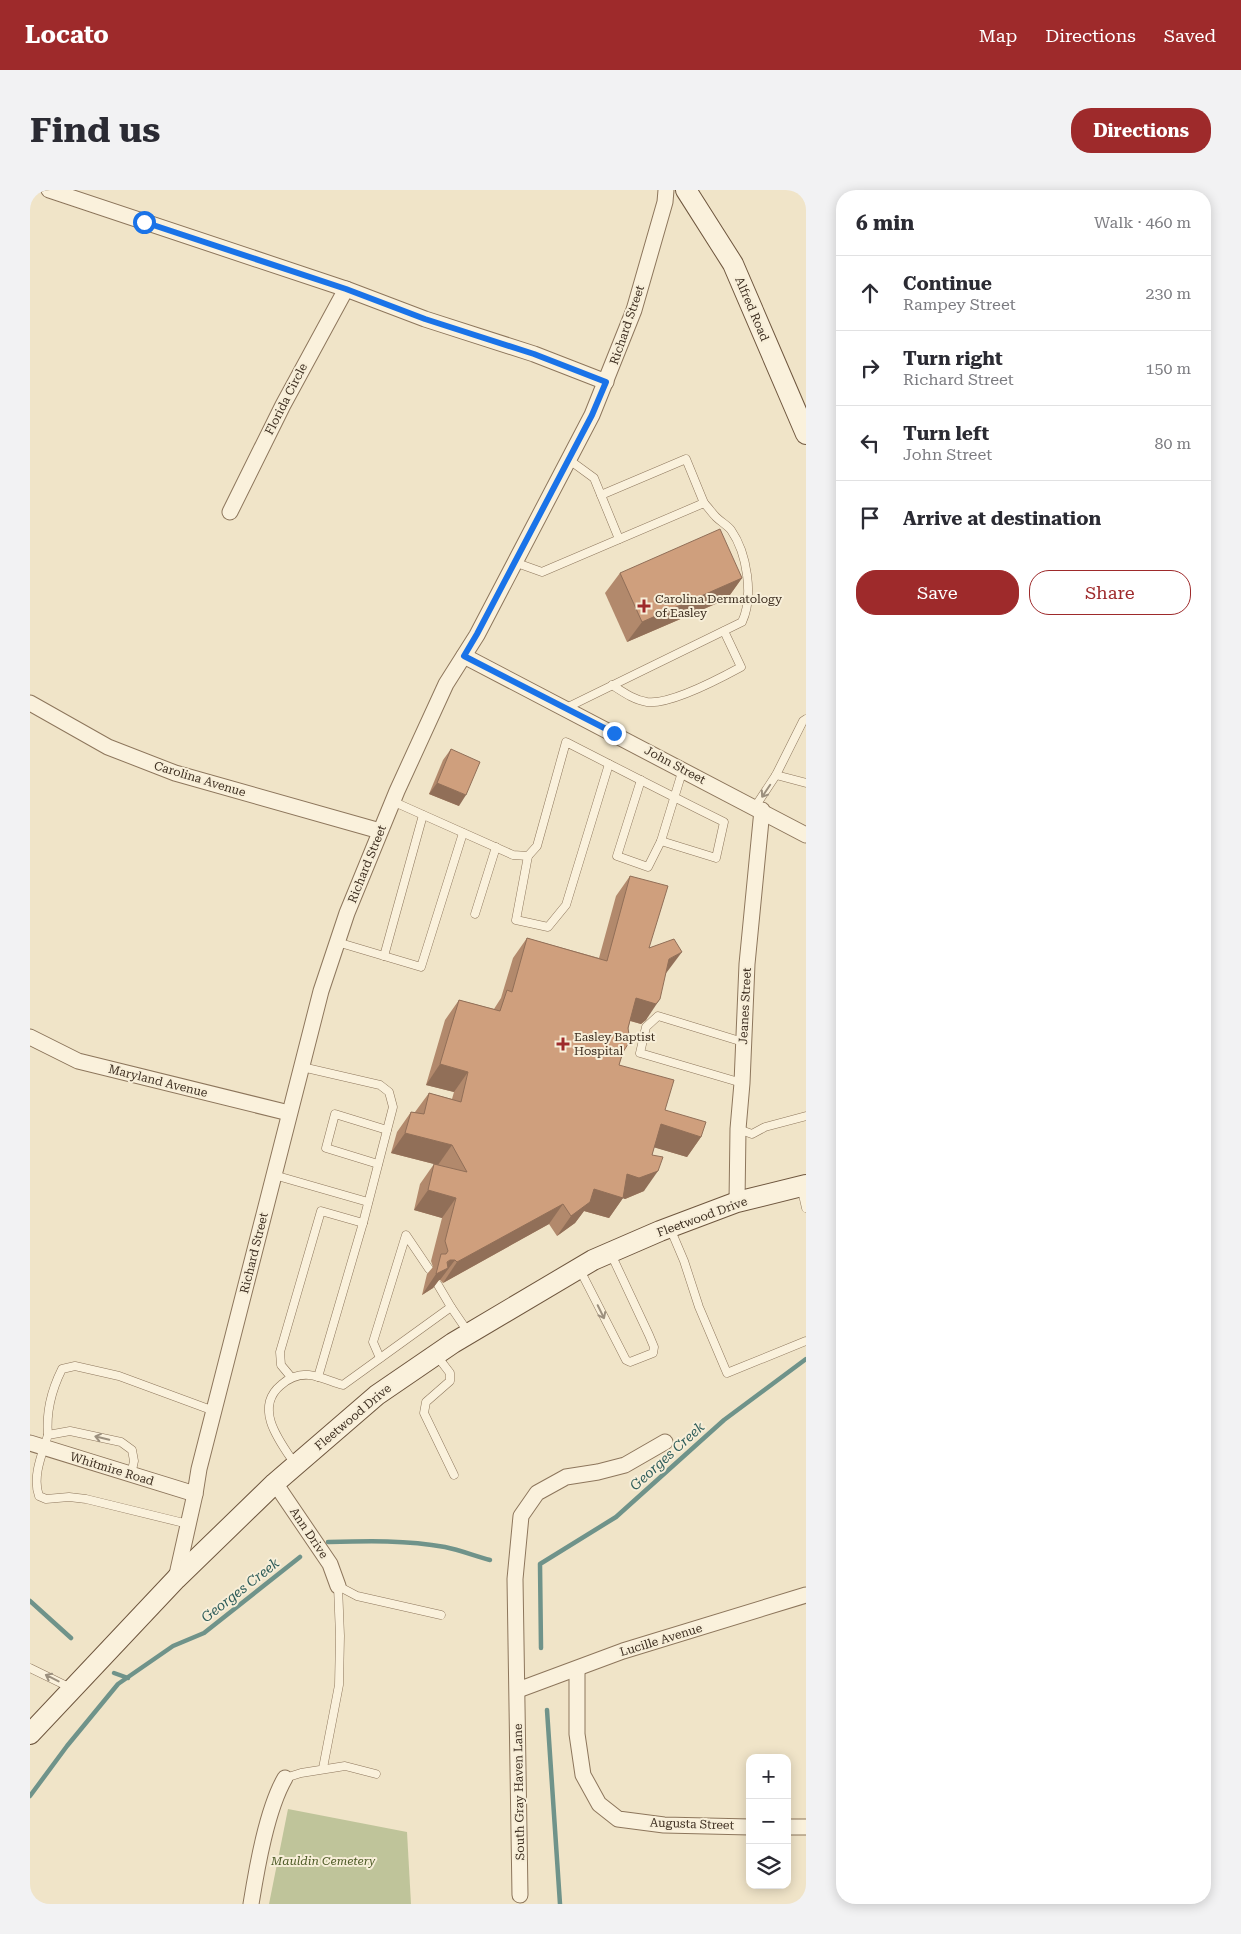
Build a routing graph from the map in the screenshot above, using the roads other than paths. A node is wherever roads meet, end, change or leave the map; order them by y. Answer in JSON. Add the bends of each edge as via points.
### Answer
{"nodes":[{"id":1,"x":49,"y":190,"type":"edge"},
{"id":2,"x":666,"y":190,"type":"edge"},
{"id":3,"x":686,"y":190,"type":"edge"},
{"id":4,"x":95,"y":197,"type":"edge"},
{"id":5,"x":346,"y":289,"type":"junction"},
{"id":6,"x":606,"y":382,"type":"junction"},
{"id":7,"x":806,"y":434,"type":"edge"},
{"id":8,"x":568,"y":459,"type":"junction"},
{"id":9,"x":601,"y":495,"type":"junction"},
{"id":10,"x":704,"y":503,"type":"junction"},
{"id":11,"x":230,"y":512,"type":"dead end"},
{"id":12,"x":619,"y":539,"type":"junction"},
{"id":13,"x":514,"y":562,"type":"junction"},
{"id":14,"x":724,"y":631,"type":"junction"},
{"id":15,"x":464,"y":656,"type":"junction"},
{"id":16,"x":612,"y":685,"type":"junction"},
{"id":17,"x":30,"y":703,"type":"edge"},
{"id":18,"x":566,"y":708,"type":"junction"},
{"id":19,"x":806,"y":719,"type":"edge"},
{"id":20,"x":609,"y":764,"type":"junction"},
{"id":21,"x":683,"y":769,"type":"junction"},
{"id":22,"x":776,"y":776,"type":"junction"},
{"id":23,"x":641,"y":780,"type":"junction"},
{"id":24,"x":806,"y":783,"type":"edge"},
{"id":25,"x":674,"y":797,"type":"junction"},
{"id":26,"x":392,"y":801,"type":"junction"},
{"id":27,"x":758,"y":809,"type":"junction"},
{"id":28,"x":423,"y":815,"type":"junction"},
{"id":29,"x":380,"y":831,"type":"junction"},
{"id":30,"x":463,"y":833,"type":"junction"},
{"id":31,"x":806,"y":835,"type":"edge"},
{"id":32,"x":660,"y":841,"type":"junction"},
{"id":33,"x":496,"y":847,"type":"junction"},
{"id":34,"x":528,"y":856,"type":"junction"},
{"id":35,"x":475,"y":914,"type":"dead end"},
{"id":36,"x":337,"y":942,"type":"junction"},
{"id":37,"x":384,"y":956,"type":"junction"},
{"id":38,"x":30,"y":1037,"type":"edge"},
{"id":39,"x":743,"y":1042,"type":"junction"},
{"id":40,"x":302,"y":1066,"type":"junction"},
{"id":41,"x":742,"y":1083,"type":"junction"},
{"id":42,"x":289,"y":1113,"type":"junction"},
{"id":43,"x":806,"y":1116,"type":"edge"},
{"id":44,"x":738,"y":1129,"type":"junction"},
{"id":45,"x":387,"y":1130,"type":"junction"},
{"id":46,"x":378,"y":1164,"type":"junction"},
{"id":47,"x":274,"y":1175,"type":"junction"},
{"id":48,"x":804,"y":1186,"type":"edge"},
{"id":49,"x":368,"y":1202,"type":"junction"},
{"id":50,"x":737,"y":1202,"type":"junction"},
{"id":51,"x":806,"y":1208,"type":"edge"},
{"id":52,"x":363,"y":1223,"type":"junction"},
{"id":53,"x":670,"y":1228,"type":"junction"},
{"id":54,"x":611,"y":1253,"type":"junction"},
{"id":55,"x":579,"y":1268,"type":"junction"},
{"id":56,"x":429,"y":1269,"type":"dead end"},
{"id":57,"x":438,"y":1285,"type":"edge"},
{"id":58,"x":451,"y":1307,"type":"junction"},
{"id":59,"x":469,"y":1333,"type":"junction"},
{"id":60,"x":806,"y":1341,"type":"edge"},
{"id":61,"x":435,"y":1355,"type":"junction"},
{"id":62,"x":380,"y":1358,"type":"junction"},
{"id":63,"x":291,"y":1377,"type":"junction"},
{"id":64,"x":318,"y":1377,"type":"junction"},
{"id":65,"x":214,"y":1411,"type":"junction"},
{"id":66,"x":41,"y":1442,"type":"edge"},
{"id":67,"x":665,"y":1442,"type":"dead end"},
{"id":68,"x":297,"y":1466,"type":"junction"},
{"id":69,"x":131,"y":1474,"type":"junction"},
{"id":70,"x":454,"y":1475,"type":"dead end"},
{"id":71,"x":275,"y":1483,"type":"junction"},
{"id":72,"x":195,"y":1494,"type":"junction"},
{"id":73,"x":188,"y":1524,"type":"junction"},
{"id":74,"x":176,"y":1579,"type":"junction"},
{"id":75,"x":338,"y":1586,"type":"junction"},
{"id":76,"x":806,"y":1595,"type":"edge"},
{"id":77,"x":441,"y":1615,"type":"dead end"},
{"id":78,"x":30,"y":1668,"type":"edge"},
{"id":79,"x":577,"y":1669,"type":"junction"},
{"id":80,"x":73,"y":1689,"type":"junction"},
{"id":81,"x":518,"y":1690,"type":"junction"},
{"id":82,"x":35,"y":1725,"type":"edge"},
{"id":83,"x":324,"y":1768,"type":"junction"},
{"id":84,"x":376,"y":1774,"type":"dead end"},
{"id":85,"x":285,"y":1778,"type":"joint"},
{"id":86,"x":746,"y":1827,"type":"edge"},
{"id":87,"x":791,"y":1827,"type":"edge"},
{"id":88,"x":806,"y":1827,"type":"edge"},
{"id":89,"x":520,"y":1895,"type":"dead end"},
{"id":90,"x":251,"y":1904,"type":"edge"}],
"edges":[{"from":1,"to":4,"type":"street"},
{"from":2,"to":6,"type":"street","name":"Richard Street","via":[[634,310]]},
{"from":3,"to":7,"type":"street","name":"Alfred Road","via":[[734,264]]},
{"from":4,"to":5,"type":"street","via":[[212,246]]},
{"from":5,"to":6,"type":"street"},
{"from":5,"to":11,"type":"street","name":"Florida Circle"},
{"from":6,"to":8,"type":"street","name":"Richard Street"},
{"from":8,"to":9,"type":"lane","via":[[594,478]]},
{"from":8,"to":13,"type":"street","name":"Richard Street"},
{"from":9,"to":10,"type":"lane","via":[[686,459]]},
{"from":9,"to":12,"type":"lane"},
{"from":10,"to":12,"type":"lane"},
{"from":10,"to":14,"type":"lane","via":[[730,528],[741,548],[746,567],[747,611],[742,622]]},
{"from":12,"to":13,"type":"lane","via":[[542,572]]},
{"from":13,"to":15,"type":"street","name":"Richard Street"},
{"from":14,"to":16,"type":"lane"},
{"from":14,"to":16,"type":"lane","via":[[741,667],[722,677],[665,702],[647,702],[630,697]]},
{"from":15,"to":18,"type":"street","name":"John Street"},
{"from":15,"to":26,"type":"street","name":"Richard Street","via":[[446,684]]},
{"from":16,"to":18,"type":"lane"},
{"from":17,"to":29,"type":"street","name":"Carolina Avenue","via":[[108,748],[175,773]]},
{"from":18,"to":21,"type":"street","name":"John Street"},
{"from":19,"to":22,"type":"lane"},
{"from":20,"to":23,"type":"lane"},
{"from":20,"to":34,"type":"lane","via":[[566,742],[537,846]]},
{"from":20,"to":34,"type":"lane","via":[[566,906],[548,927],[516,920]]},
{"from":21,"to":25,"type":"lane"},
{"from":21,"to":27,"type":"street","name":"John Street"},
{"from":22,"to":24,"type":"lane"},
{"from":22,"to":27,"type":"lane","one_way":true},
{"from":23,"to":25,"type":"lane"},
{"from":23,"to":32,"type":"lane","via":[[617,856],[648,867]]},
{"from":25,"to":32,"type":"lane"},
{"from":25,"to":32,"type":"lane","via":[[724,822],[716,858]]},
{"from":26,"to":28,"type":"lane"},
{"from":26,"to":29,"type":"street","name":"Richard Street"},
{"from":27,"to":31,"type":"street","name":"John Street"},
{"from":27,"to":39,"type":"street","name":"Jeanes Street"},
{"from":28,"to":30,"type":"lane"},
{"from":28,"to":37,"type":"lane"},
{"from":29,"to":36,"type":"street","name":"Richard Street"},
{"from":30,"to":33,"type":"lane"},
{"from":30,"to":37,"type":"lane","via":[[421,966]]},
{"from":33,"to":34,"type":"lane","via":[[513,855]]},
{"from":33,"to":35,"type":"lane"},
{"from":36,"to":37,"type":"lane"},
{"from":36,"to":40,"type":"street","name":"Richard Street"},
{"from":38,"to":42,"type":"street","name":"Maryland Avenue","via":[[78,1061]]},
{"from":39,"to":41,"type":"street","name":"Jeanes Street"},
{"from":39,"to":41,"type":"lane","via":[[658,1016],[646,1027],[640,1052]]},
{"from":40,"to":42,"type":"street","name":"Richard Street"},
{"from":40,"to":45,"type":"lane","via":[[380,1085],[389,1092],[393,1107]]},
{"from":41,"to":44,"type":"street","name":"Jeanes Street"},
{"from":42,"to":47,"type":"street","name":"Richard Street"},
{"from":43,"to":44,"type":"lane","via":[[752,1134]]},
{"from":44,"to":50,"type":"street","name":"Jeanes Street"},
{"from":45,"to":46,"type":"lane"},
{"from":45,"to":46,"type":"lane","via":[[335,1114],[326,1148]]},
{"from":46,"to":49,"type":"lane"},
{"from":47,"to":49,"type":"lane"},
{"from":47,"to":65,"type":"street","name":"Richard Street"},
{"from":48,"to":50,"type":"street","name":"Fleetwood Drive"},
{"from":48,"to":51,"type":"lane"},
{"from":49,"to":52,"type":"lane"},
{"from":50,"to":53,"type":"street","name":"Fleetwood Drive"},
{"from":52,"to":63,"type":"lane","via":[[321,1211],[280,1352],[281,1366]]},
{"from":52,"to":64,"type":"lane"},
{"from":53,"to":54,"type":"street","name":"Fleetwood Drive"},
{"from":53,"to":60,"type":"lane","via":[[727,1373]]},
{"from":54,"to":55,"type":"street","name":"Fleetwood Drive"},
{"from":55,"to":54,"type":"lane","one_way":true,"via":[[626,1360],[630,1362],[653,1353],[649,1335]]},
{"from":55,"to":59,"type":"street","name":"Fleetwood Drive"},
{"from":56,"to":62,"type":"lane","via":[[406,1235],[373,1342]]},
{"from":57,"to":58,"type":"lane"},
{"from":58,"to":59,"type":"lane"},
{"from":58,"to":62,"type":"lane"},
{"from":59,"to":61,"type":"street","name":"Fleetwood Drive"},
{"from":61,"to":68,"type":"street","name":"Fleetwood Drive","via":[[377,1395]]},
{"from":61,"to":70,"type":"lane","via":[[450,1374],[450,1382],[426,1402],[424,1413]]},
{"from":62,"to":64,"type":"lane","via":[[343,1385]]},
{"from":63,"to":64,"type":"lane"},
{"from":63,"to":68,"type":"lane","via":[[275,1390],[267,1407],[272,1427]]},
{"from":65,"to":66,"type":"lane","via":[[119,1376],[75,1366],[62,1369],[56,1382]]},
{"from":65,"to":72,"type":"street","name":"Richard Street"},
{"from":66,"to":69,"type":"street","name":"Whitmire Road"},
{"from":69,"to":66,"type":"lane","one_way":true,"via":[[132,1450],[121,1442],[70,1431]]},
{"from":66,"to":73,"type":"lane","via":[[36,1481],[39,1496],[86,1500]]},
{"from":67,"to":81,"type":"street","name":"South Gray Haven Lane","via":[[625,1465],[566,1477],[537,1493],[521,1516],[516,1579]]},
{"from":68,"to":71,"type":"street","name":"Fleetwood Drive"},
{"from":69,"to":72,"type":"street","name":"Whitmire Road"},
{"from":71,"to":74,"type":"street","name":"Fleetwood Drive"},
{"from":71,"to":75,"type":"street","name":"Ann Drive","via":[[330,1564]]},
{"from":72,"to":73,"type":"street","name":"Richard Street"},
{"from":73,"to":74,"type":"street","name":"Richard Street"},
{"from":74,"to":80,"type":"street","name":"Fleetwood Drive"},
{"from":75,"to":77,"type":"lane","via":[[357,1596]]},
{"from":75,"to":83,"type":"lane","via":[[339,1685]]},
{"from":76,"to":79,"type":"street","name":"Lucille Avenue","via":[[624,1651]]},
{"from":80,"to":78,"type":"lane","one_way":true},
{"from":79,"to":81,"type":"street","name":"Lucille Avenue"},
{"from":79,"to":86,"type":"street","name":"Augusta Street","via":[[577,1734],[583,1775],[599,1804],[618,1819],[664,1825]]},
{"from":80,"to":82,"type":"street","name":"Fleetwood Drive"},
{"from":81,"to":89,"type":"street","name":"South Gray Haven Lane"},
{"from":83,"to":84,"type":"lane","via":[[345,1766]]},
{"from":83,"to":85,"type":"lane"},
{"from":85,"to":90,"type":"street","via":[[276,1793]]},
{"from":87,"to":88,"type":"street"}]}
